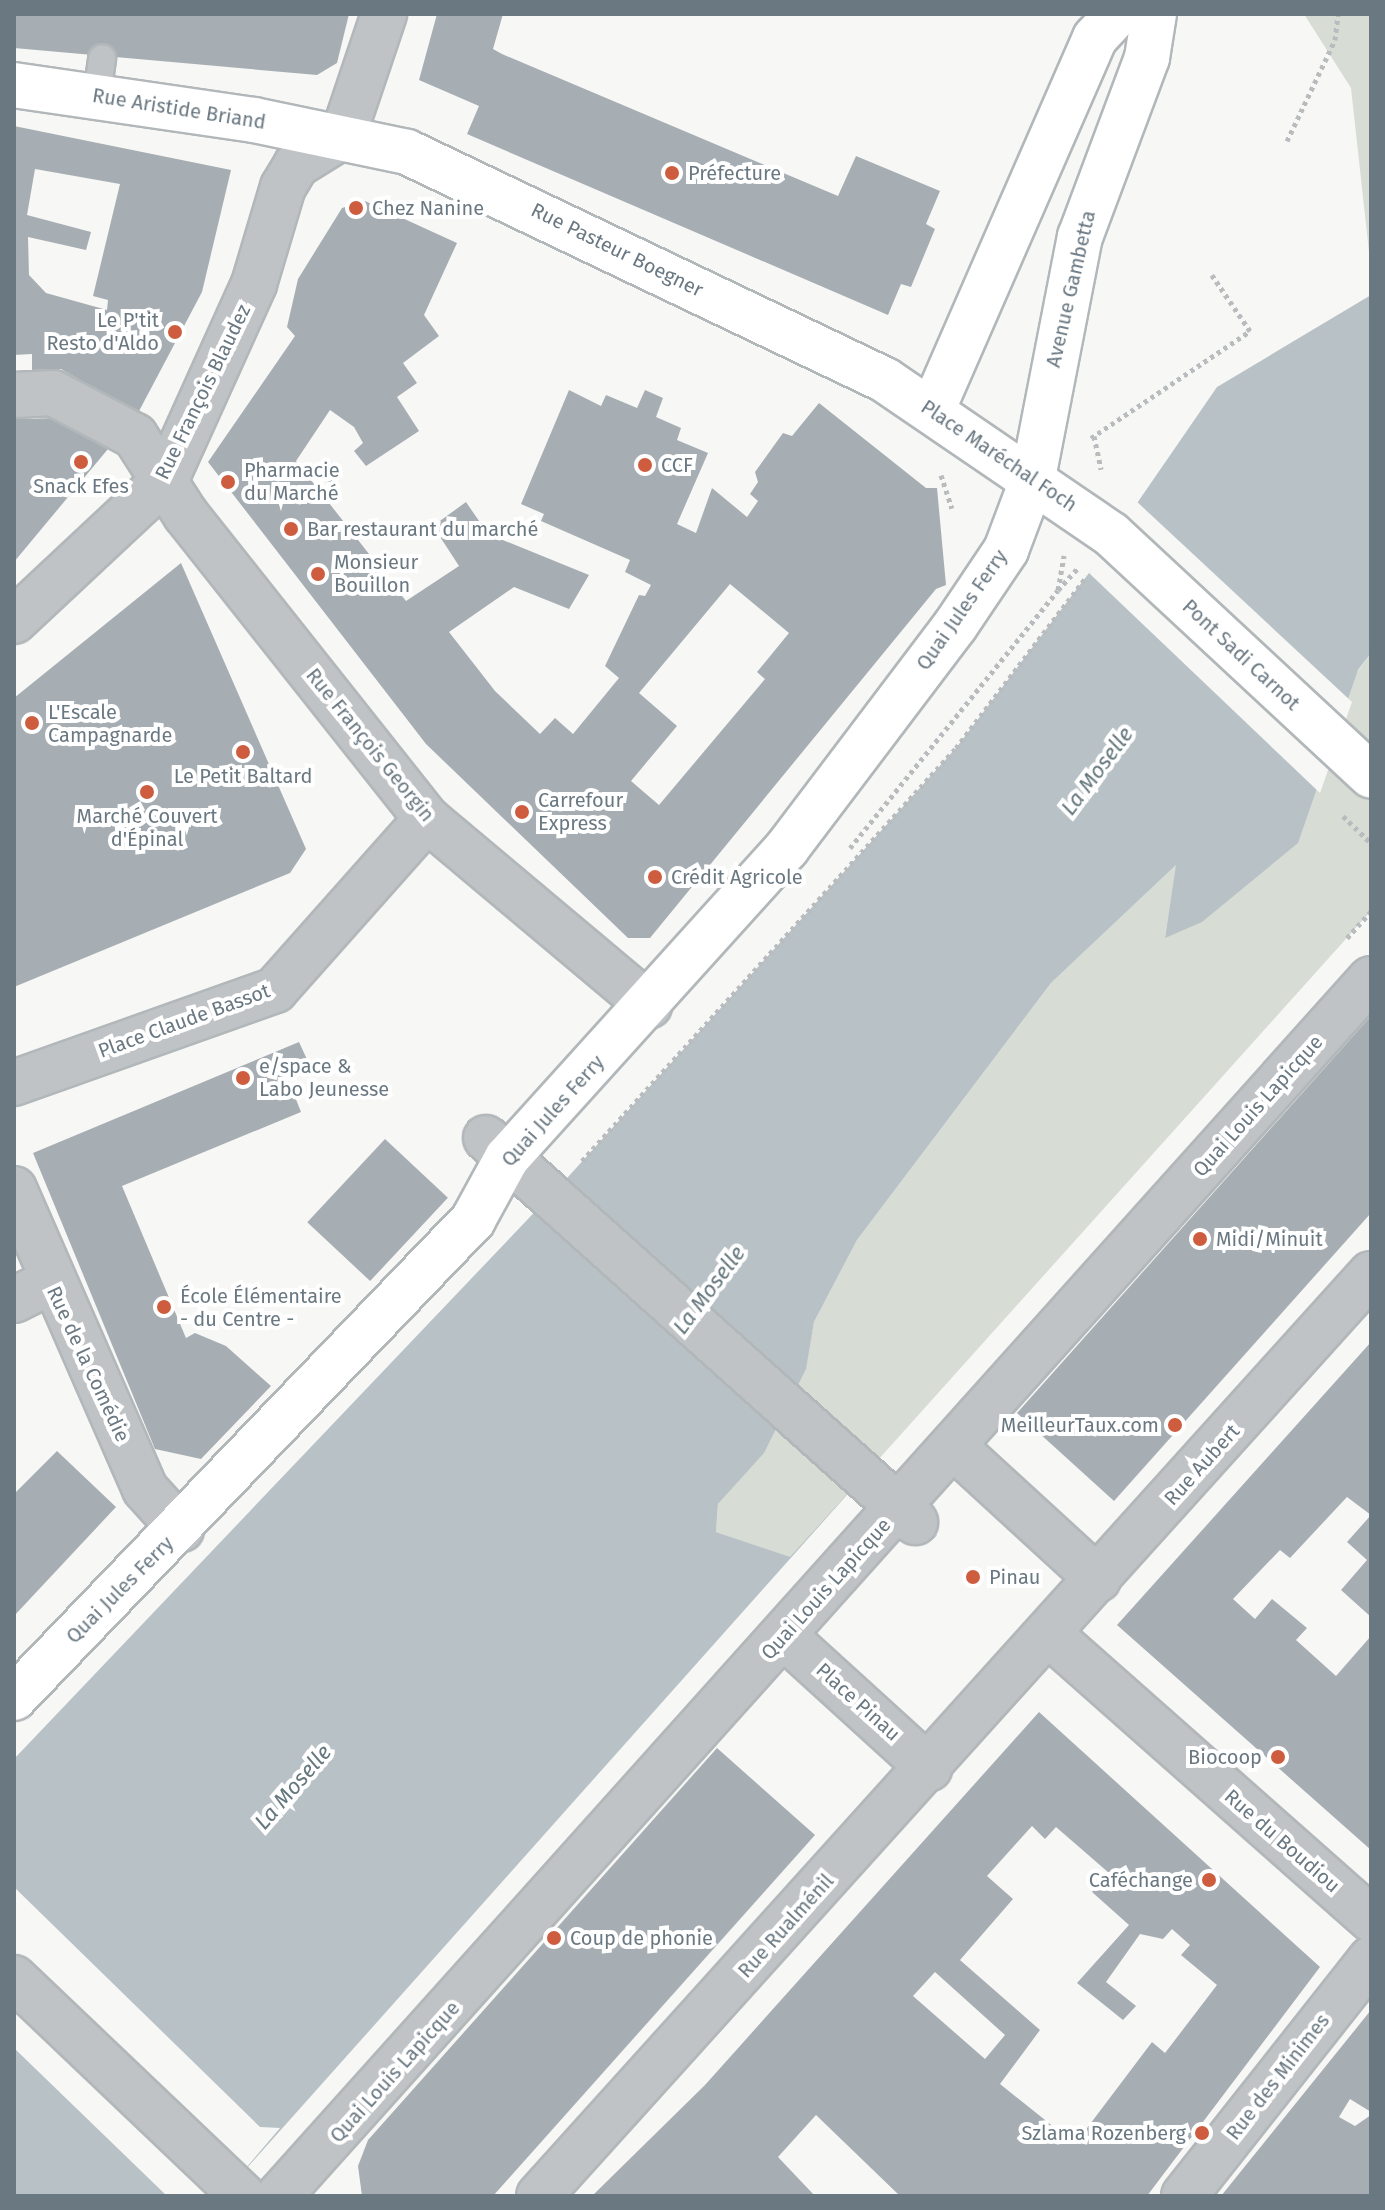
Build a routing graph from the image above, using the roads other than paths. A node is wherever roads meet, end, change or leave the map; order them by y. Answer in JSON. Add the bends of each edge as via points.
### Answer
{"nodes":[{"id":1,"x":384,"y":14,"type":"edge"},
{"id":2,"x":1117,"y":14,"type":"edge"},
{"id":3,"x":1154,"y":14,"type":"edge"},
{"id":4,"x":14,"y":85,"type":"edge"},
{"id":5,"x":343,"y":136,"type":"junction"},
{"id":6,"x":885,"y":380,"type":"joint"},
{"id":7,"x":14,"y":395,"type":"edge"},
{"id":8,"x":932,"y":411,"type":"junction"},
{"id":9,"x":1033,"y":478,"type":"junction"},
{"id":10,"x":166,"y":479,"type":"junction"},
{"id":11,"x":1096,"y":549,"type":"joint"},
{"id":12,"x":14,"y":621,"type":"edge"},
{"id":13,"x":1371,"y":776,"type":"edge"},
{"id":14,"x":427,"y":819,"type":"junction"},
{"id":15,"x":1371,"y":979,"type":"edge"},
{"id":16,"x":649,"y":1005,"type":"junction"},
{"id":17,"x":14,"y":1083,"type":"edge"},
{"id":18,"x":497,"y":1148,"type":"junction"},
{"id":19,"x":14,"y":1189,"type":"edge"},
{"id":20,"x":1371,"y":1274,"type":"edge"},
{"id":21,"x":32,"y":1291,"type":"edge"},
{"id":22,"x":955,"y":1448,"type":"junction"},
{"id":23,"x":907,"y":1515,"type":"junction"},
{"id":24,"x":181,"y":1529,"type":"junction"},
{"id":25,"x":1098,"y":1579,"type":"junction"},
{"id":26,"x":785,"y":1637,"type":"junction"},
{"id":27,"x":1041,"y":1645,"type":"junction"},
{"id":28,"x":14,"y":1698,"type":"edge"},
{"id":29,"x":929,"y":1768,"type":"junction"},
{"id":30,"x":1371,"y":1919,"type":"edge"},
{"id":31,"x":1371,"y":1959,"type":"edge"},
{"id":32,"x":14,"y":1978,"type":"edge"},
{"id":33,"x":253,"y":2194,"type":"edge"},
{"id":34,"x":539,"y":2196,"type":"edge"},
{"id":35,"x":1184,"y":2196,"type":"edge"}],
"edges":[{"from":1,"to":5,"type":"street"},
{"from":2,"to":8,"type":"street","via":[[1095,38]]},
{"from":3,"to":9,"type":"street","name":"Avenue Gambetta","via":[[1147,58],[1080,237]]},
{"from":4,"to":5,"type":"street","name":"Rue Aristide Briand","via":[[100,76]]},
{"from":5,"to":6,"type":"street","name":"Rue Pasteur Boegner","via":[[435,165]]},
{"from":5,"to":10,"type":"street","name":"Rue François Blaudez","via":[[296,165],[283,187],[254,284]]},
{"from":6,"to":8,"type":"street","name":"Place Maréchal Foch"},
{"from":7,"to":10,"type":"street","name":"Rue François Georgin","via":[[53,393],[135,436]]},
{"from":8,"to":9,"type":"street","name":"Place Maréchal Foch"},
{"from":9,"to":11,"type":"street","name":"Place Maréchal Foch"},
{"from":9,"to":16,"type":"street","name":"Quai Jules Ferry","via":[[1006,550],[955,626],[787,848]]},
{"from":10,"to":12,"type":"street","name":"Rue François Blaudez"},
{"from":10,"to":14,"type":"street","name":"Rue François Georgin","via":[[186,515]]},
{"from":11,"to":13,"type":"street","name":"Pont Sadi Carnot"},
{"from":14,"to":16,"type":"street","name":"Rue François Georgin"},
{"from":14,"to":17,"type":"street","name":"Place Claude Bassot","via":[[275,990]]},
{"from":15,"to":22,"type":"street","name":"Quai Louis Lapicque"},
{"from":16,"to":18,"type":"street","name":"Quai Jules Ferry"},
{"from":18,"to":23,"type":"street","via":[[565,1180]]},
{"from":18,"to":24,"type":"street","name":"Quai Jules Ferry","via":[[473,1220]]},
{"from":19,"to":21,"type":"street","name":"Rue de la Comédie"},
{"from":20,"to":25,"type":"street","name":"Rue Aubert"},
{"from":21,"to":24,"type":"street","name":"Rue de la Comédie","via":[[145,1489]]},
{"from":22,"to":23,"type":"street","name":"Quai Louis Lapicque"},
{"from":22,"to":25,"type":"street"},
{"from":23,"to":26,"type":"street","name":"Quai Louis Lapicque"},
{"from":24,"to":28,"type":"street","name":"Quai Jules Ferry"},
{"from":25,"to":27,"type":"street","name":"Rue Aubert"},
{"from":26,"to":29,"type":"street","name":"Place Pinau"},
{"from":26,"to":33,"type":"street","name":"Quai Louis Lapicque"},
{"from":27,"to":29,"type":"street","name":"Rue Rualménil"},
{"from":27,"to":30,"type":"street","name":"Rue du Boudiou"},
{"from":29,"to":34,"type":"street","name":"Rue Rualménil"},
{"from":31,"to":35,"type":"street","name":"Rue des Minimes"},
{"from":32,"to":33,"type":"street"}]}
